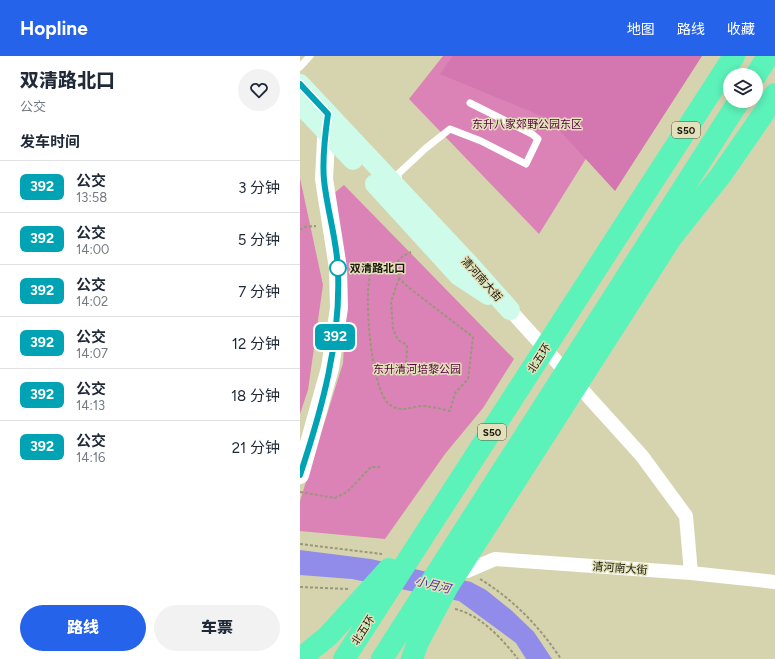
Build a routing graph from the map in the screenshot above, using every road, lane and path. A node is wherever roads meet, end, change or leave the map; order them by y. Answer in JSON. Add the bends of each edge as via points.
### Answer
{"nodes":[{"id":1,"x":310,"y":56,"type":"edge"},
{"id":2,"x":734,"y":56,"type":"edge"},
{"id":3,"x":768,"y":56,"type":"edge"},
{"id":4,"x":300,"y":67,"type":"edge"},
{"id":5,"x":760,"y":68,"type":"edge"},
{"id":6,"x":300,"y":84,"type":"edge"},
{"id":7,"x":775,"y":94,"type":"edge"},
{"id":8,"x":470,"y":103,"type":"dead end"},
{"id":9,"x":300,"y":104,"type":"edge"},
{"id":10,"x":734,"y":108,"type":"edge"},
{"id":11,"x":327,"y":123,"type":"junction"},
{"id":12,"x":400,"y":191,"type":"junction"},
{"id":13,"x":411,"y":252,"type":"dead end"},
{"id":14,"x":395,"y":264,"type":"junction"},
{"id":15,"x":399,"y":278,"type":"junction"},
{"id":16,"x":510,"y":310,"type":"junction"},
{"id":17,"x":406,"y":371,"type":"dead end"},
{"id":18,"x":380,"y":467,"type":"dead end"},
{"id":19,"x":300,"y":475,"type":"edge"},
{"id":20,"x":300,"y":492,"type":"edge"},
{"id":21,"x":446,"y":502,"type":"junction"},
{"id":22,"x":467,"y":571,"type":"dead end"},
{"id":23,"x":690,"y":573,"type":"junction"},
{"id":24,"x":775,"y":582,"type":"edge"},
{"id":25,"x":300,"y":659,"type":"edge"},
{"id":26,"x":344,"y":659,"type":"edge"},
{"id":27,"x":382,"y":659,"type":"edge"},
{"id":28,"x":412,"y":659,"type":"edge"}],
"edges":[{"from":1,"to":4,"type":"lane"},
{"from":2,"to":21,"type":"highway","name":"北五环","number":"S50"},
{"from":3,"to":5,"type":"highway"},
{"from":6,"to":11,"type":"main road"},
{"from":7,"to":28,"type":"highway","via":[[721,175],[670,238],[448,586],[418,642]]},
{"from":8,"to":12,"type":"lane","via":[[538,139],[526,164],[481,141],[450,129],[398,174]]},
{"from":9,"to":11,"type":"main road"},
{"from":10,"to":27,"type":"highway","number":"S50"},
{"from":11,"to":12,"type":"main road","name":"清河南大街"},
{"from":11,"to":16,"type":"main road","name":"清河南大街","via":[[459,276]]},
{"from":11,"to":19,"type":"street","via":[[324,180],[338,268],[339,308],[330,368]]},
{"from":12,"to":16,"type":"main road","name":"清河南大街"},
{"from":13,"to":14,"type":"path"},
{"from":14,"to":15,"type":"path"},
{"from":14,"to":15,"type":"path","via":[[376,264],[371,272],[369,342],[379,389],[388,403],[401,409],[424,406],[450,411],[454,393],[468,379],[473,337]]},
{"from":15,"to":17,"type":"path","via":[[391,302],[393,329],[398,340],[407,345]]},
{"from":16,"to":23,"type":"street","via":[[642,456],[686,516]]},
{"from":18,"to":20,"type":"path","via":[[371,467],[347,492],[335,498]]},
{"from":21,"to":25,"type":"highway","via":[[328,636]]},
{"from":21,"to":26,"type":"highway","name":"北五环","number":"S50"},
{"from":22,"to":23,"type":"street","name":"清河南大街","via":[[495,559]]},
{"from":23,"to":24,"type":"street","name":"清河南大街"}]}
